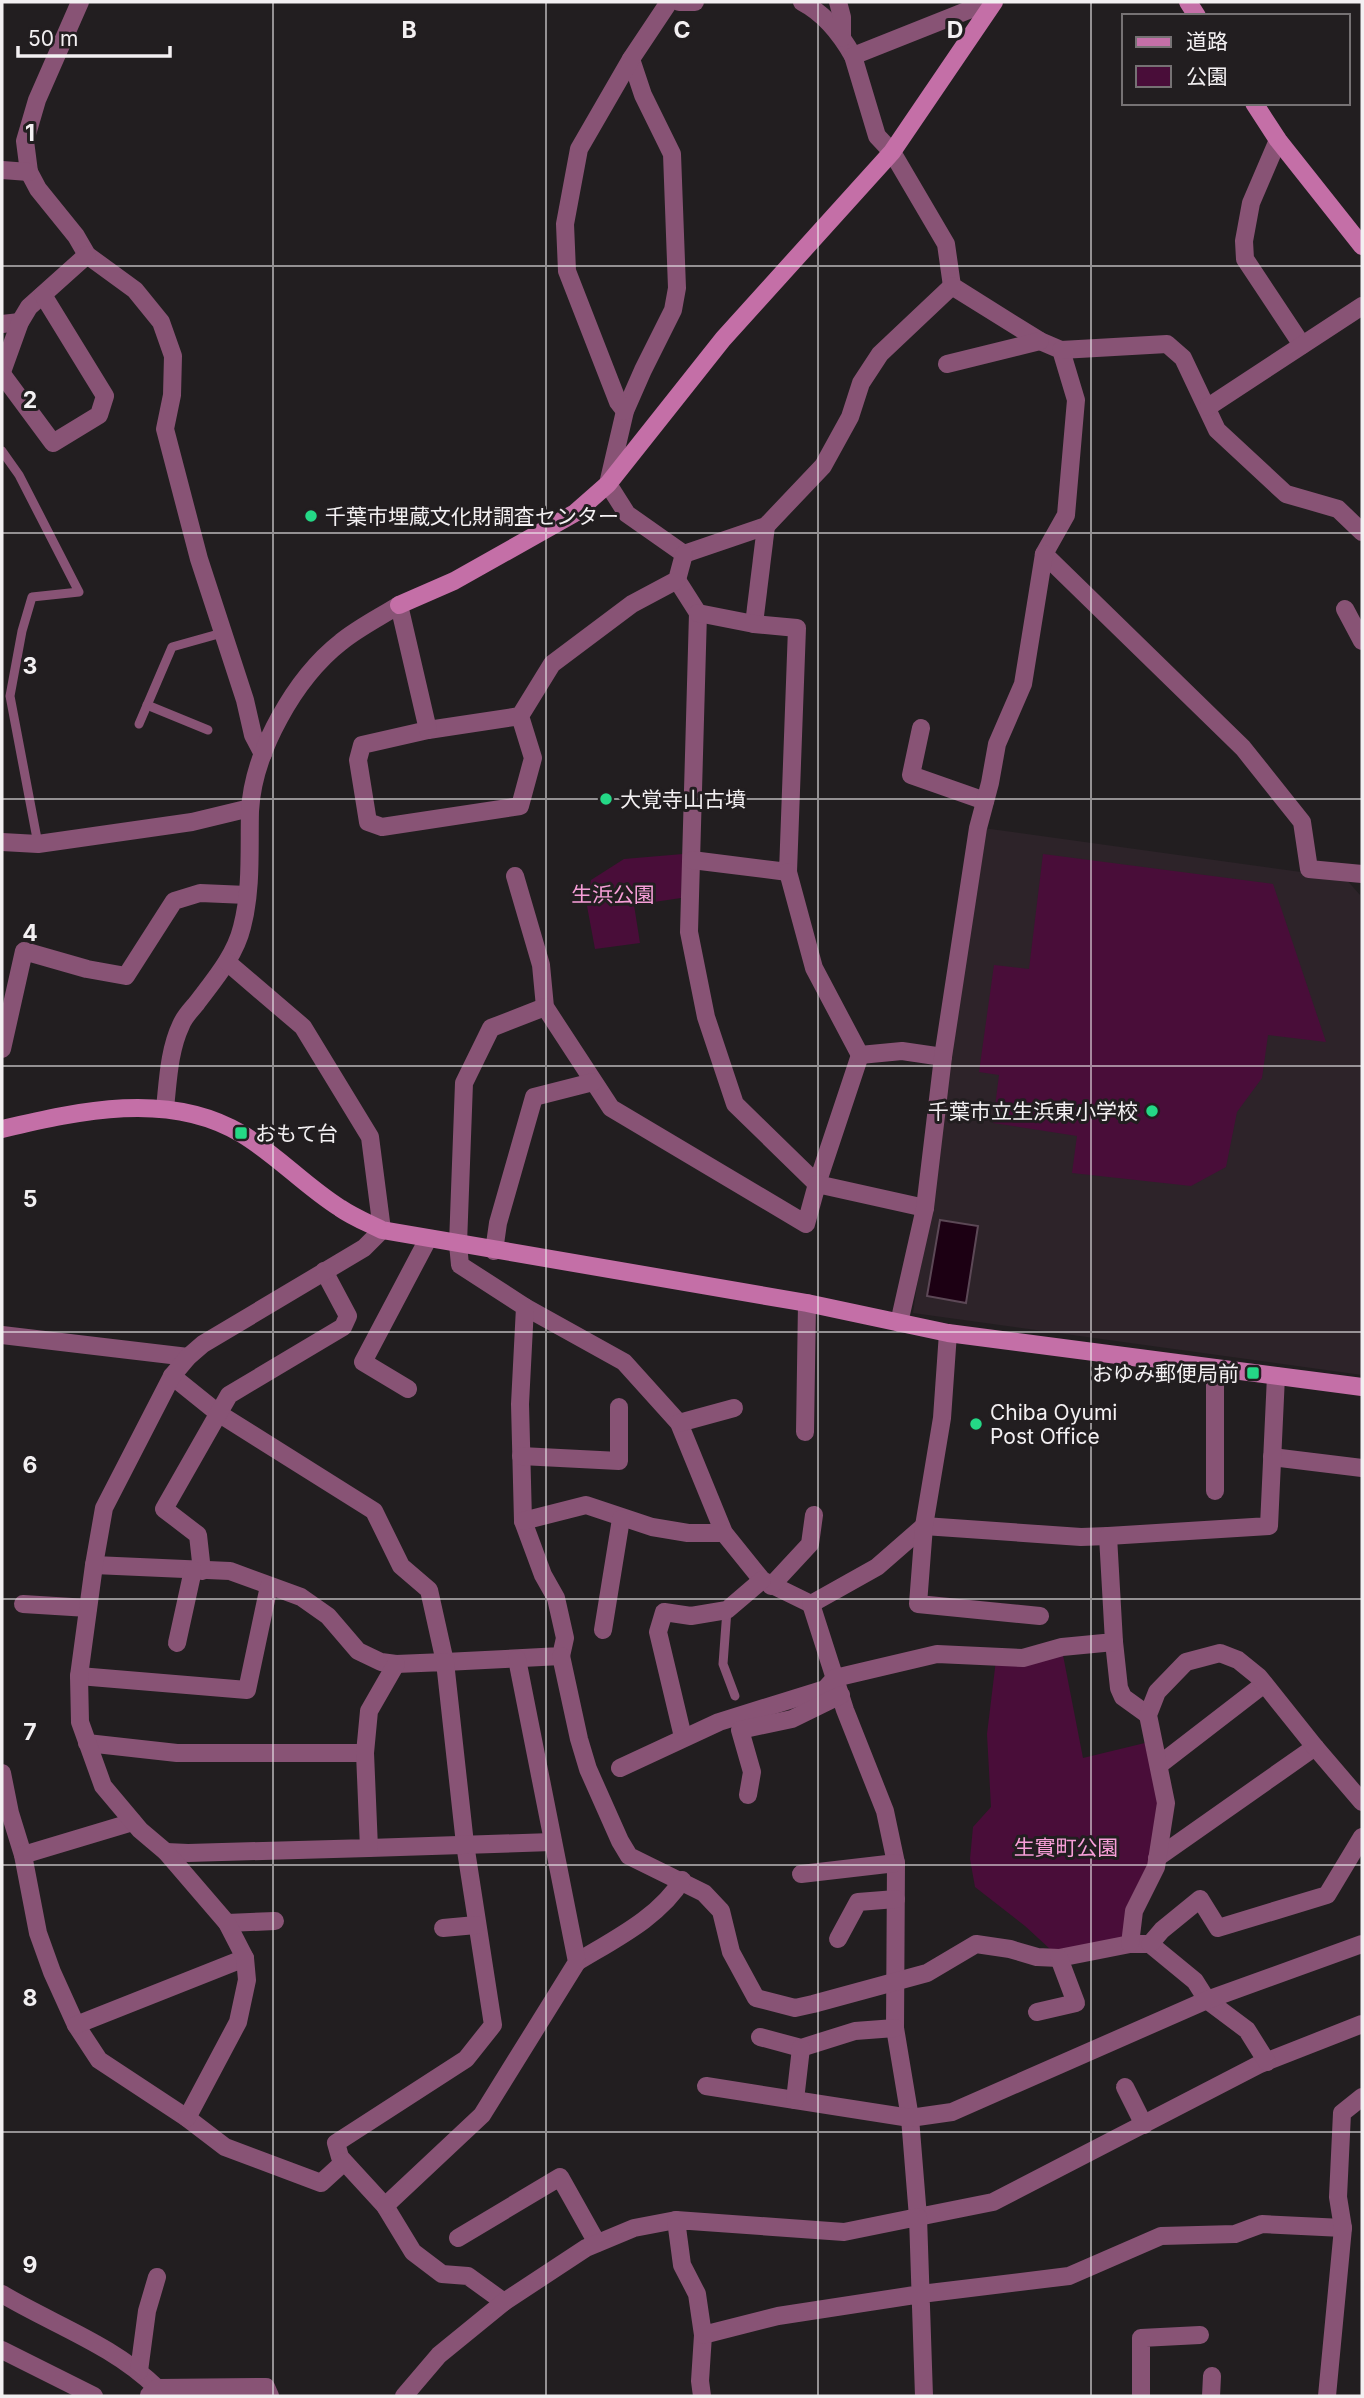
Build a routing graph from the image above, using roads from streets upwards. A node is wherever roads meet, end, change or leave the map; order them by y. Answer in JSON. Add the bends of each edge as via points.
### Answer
{"nodes":[{"id":1,"x":80,"y":2,"type":"edge"},
{"id":2,"x":669,"y":2,"type":"edge"},
{"id":3,"x":679,"y":2,"type":"edge"},
{"id":4,"x":695,"y":2,"type":"edge"},
{"id":5,"x":802,"y":2,"type":"edge"},
{"id":6,"x":838,"y":2,"type":"edge"},
{"id":7,"x":992,"y":2,"type":"edge"},
{"id":8,"x":842,"y":38,"type":"junction"},
{"id":9,"x":853,"y":56,"type":"junction"},
{"id":10,"x":631,"y":59,"type":"junction"},
{"id":11,"x":1255,"y":105,"type":"edge"},
{"id":12,"x":1278,"y":140,"type":"junction"},
{"id":13,"x":892,"y":152,"type":"junction"},
{"id":14,"x":2,"y":170,"type":"edge"},
{"id":15,"x":29,"y":172,"type":"junction"},
{"id":16,"x":1362,"y":246,"type":"edge"},
{"id":17,"x":87,"y":254,"type":"junction"},
{"id":18,"x":952,"y":286,"type":"junction"},
{"id":19,"x":43,"y":295,"type":"junction"},
{"id":20,"x":1362,"y":306,"type":"edge"},
{"id":21,"x":20,"y":322,"type":"junction"},
{"id":22,"x":2,"y":324,"type":"edge"},
{"id":23,"x":1040,"y":341,"type":"junction"},
{"id":24,"x":1302,"y":345,"type":"junction"},
{"id":25,"x":1061,"y":350,"type":"junction"},
{"id":26,"x":947,"y":364,"type":"dead end"},
{"id":27,"x":2,"y":373,"type":"edge"},
{"id":28,"x":1208,"y":407,"type":"junction"},
{"id":29,"x":625,"y":411,"type":"junction"},
{"id":30,"x":608,"y":484,"type":"junction"},
{"id":31,"x":766,"y":526,"type":"junction"},
{"id":32,"x":1362,"y":532,"type":"edge"},
{"id":33,"x":684,"y":554,"type":"junction"},
{"id":34,"x":1044,"y":554,"type":"junction"},
{"id":35,"x":677,"y":580,"type":"junction"},
{"id":36,"x":399,"y":605,"type":"junction"},
{"id":37,"x":1345,"y":609,"type":"dead end"},
{"id":38,"x":698,"y":613,"type":"junction"},
{"id":39,"x":754,"y":624,"type":"junction"},
{"id":40,"x":1362,"y":641,"type":"edge"},
{"id":41,"x":520,"y":716,"type":"junction"},
{"id":42,"x":921,"y":728,"type":"dead end"},
{"id":43,"x":428,"y":730,"type":"junction"},
{"id":44,"x":263,"y":754,"type":"junction"},
{"id":45,"x":985,"y":801,"type":"junction"},
{"id":46,"x":250,"y":808,"type":"junction"},
{"id":47,"x":2,"y":842,"type":"edge"},
{"id":48,"x":692,"y":860,"type":"junction"},
{"id":49,"x":788,"y":872,"type":"junction"},
{"id":50,"x":1362,"y":874,"type":"edge"},
{"id":51,"x":515,"y":876,"type":"dead end"},
{"id":52,"x":247,"y":895,"type":"junction"},
{"id":53,"x":228,"y":962,"type":"junction"},
{"id":54,"x":545,"y":1007,"type":"junction"},
{"id":55,"x":2,"y":1049,"type":"edge"},
{"id":56,"x":860,"y":1055,"type":"junction"},
{"id":57,"x":943,"y":1057,"type":"junction"},
{"id":58,"x":593,"y":1082,"type":"junction"},
{"id":59,"x":165,"y":1108,"type":"junction"},
{"id":60,"x":2,"y":1129,"type":"edge"},
{"id":61,"x":817,"y":1184,"type":"junction"},
{"id":62,"x":925,"y":1208,"type":"junction"},
{"id":63,"x":383,"y":1230,"type":"junction"},
{"id":64,"x":428,"y":1239,"type":"junction"},
{"id":65,"x":458,"y":1244,"type":"junction"},
{"id":66,"x":494,"y":1251,"type":"junction"},
{"id":67,"x":324,"y":1271,"type":"junction"},
{"id":68,"x":807,"y":1303,"type":"junction"},
{"id":69,"x":525,"y":1307,"type":"junction"},
{"id":70,"x":899,"y":1323,"type":"junction"},
{"id":71,"x":947,"y":1333,"type":"junction"},
{"id":72,"x":2,"y":1335,"type":"edge"},
{"id":73,"x":188,"y":1357,"type":"junction"},
{"id":74,"x":1215,"y":1368,"type":"junction"},
{"id":75,"x":172,"y":1376,"type":"junction"},
{"id":76,"x":1276,"y":1376,"type":"junction"},
{"id":77,"x":1362,"y":1387,"type":"edge"},
{"id":78,"x":408,"y":1389,"type":"dead end"},
{"id":79,"x":619,"y":1407,"type":"dead end"},
{"id":80,"x":734,"y":1408,"type":"dead end"},
{"id":81,"x":218,"y":1413,"type":"junction"},
{"id":82,"x":679,"y":1423,"type":"junction"},
{"id":83,"x":805,"y":1432,"type":"dead end"},
{"id":84,"x":521,"y":1457,"type":"junction"},
{"id":85,"x":1272,"y":1457,"type":"junction"},
{"id":86,"x":1362,"y":1468,"type":"edge"},
{"id":87,"x":1215,"y":1492,"type":"dead end"},
{"id":88,"x":814,"y":1515,"type":"dead end"},
{"id":89,"x":621,"y":1519,"type":"junction"},
{"id":90,"x":523,"y":1521,"type":"junction"},
{"id":91,"x":924,"y":1526,"type":"junction"},
{"id":92,"x":724,"y":1533,"type":"junction"},
{"id":93,"x":1108,"y":1536,"type":"junction"},
{"id":94,"x":94,"y":1565,"type":"junction"},
{"id":95,"x":197,"y":1571,"type":"junction"},
{"id":96,"x":767,"y":1583,"type":"junction"},
{"id":97,"x":269,"y":1587,"type":"junction"},
{"id":98,"x":23,"y":1604,"type":"dead end"},
{"id":99,"x":811,"y":1604,"type":"junction"},
{"id":100,"x":88,"y":1608,"type":"junction"},
{"id":101,"x":1040,"y":1616,"type":"dead end"},
{"id":102,"x":603,"y":1630,"type":"dead end"},
{"id":103,"x":1114,"y":1642,"type":"junction"},
{"id":104,"x":177,"y":1643,"type":"dead end"},
{"id":105,"x":561,"y":1656,"type":"junction"},
{"id":106,"x":517,"y":1659,"type":"junction"},
{"id":107,"x":445,"y":1662,"type":"junction"},
{"id":108,"x":396,"y":1664,"type":"junction"},
{"id":109,"x":79,"y":1676,"type":"junction"},
{"id":110,"x":1264,"y":1684,"type":"junction"},
{"id":111,"x":838,"y":1687,"type":"junction"},
{"id":112,"x":1148,"y":1715,"type":"junction"},
{"id":113,"x":683,"y":1737,"type":"junction"},
{"id":114,"x":87,"y":1743,"type":"junction"},
{"id":115,"x":1315,"y":1747,"type":"junction"},
{"id":116,"x":365,"y":1753,"type":"junction"},
{"id":117,"x":1158,"y":1765,"type":"junction"},
{"id":118,"x":620,"y":1768,"type":"dead end"},
{"id":119,"x":2,"y":1773,"type":"edge"},
{"id":120,"x":748,"y":1795,"type":"dead end"},
{"id":121,"x":1362,"y":1802,"type":"edge"},
{"id":122,"x":6,"y":1814,"type":"edge"},
{"id":123,"x":133,"y":1822,"type":"junction"},
{"id":124,"x":1362,"y":1837,"type":"edge"},
{"id":125,"x":552,"y":1842,"type":"junction"},
{"id":126,"x":465,"y":1844,"type":"junction"},
{"id":127,"x":369,"y":1848,"type":"junction"},
{"id":128,"x":166,"y":1852,"type":"junction"},
{"id":129,"x":23,"y":1855,"type":"junction"},
{"id":130,"x":1157,"y":1858,"type":"junction"},
{"id":131,"x":896,"y":1863,"type":"junction"},
{"id":132,"x":801,"y":1874,"type":"dead end"},
{"id":133,"x":682,"y":1880,"type":"junction"},
{"id":134,"x":896,"y":1899,"type":"junction"},
{"id":135,"x":275,"y":1921,"type":"dead end"},
{"id":136,"x":227,"y":1923,"type":"junction"},
{"id":137,"x":476,"y":1925,"type":"junction"},
{"id":138,"x":443,"y":1928,"type":"dead end"},
{"id":139,"x":838,"y":1939,"type":"dead end"},
{"id":140,"x":1130,"y":1944,"type":"junction"},
{"id":141,"x":1150,"y":1944,"type":"junction"},
{"id":142,"x":1362,"y":1944,"type":"edge"},
{"id":143,"x":245,"y":1958,"type":"junction"},
{"id":144,"x":1059,"y":1958,"type":"junction"},
{"id":145,"x":577,"y":1962,"type":"junction"},
{"id":146,"x":896,"y":1981,"type":"junction"},
{"id":147,"x":1207,"y":2000,"type":"junction"},
{"id":148,"x":1037,"y":2012,"type":"dead end"},
{"id":149,"x":1362,"y":2024,"type":"edge"},
{"id":150,"x":76,"y":2025,"type":"junction"},
{"id":151,"x":895,"y":2028,"type":"junction"},
{"id":152,"x":760,"y":2037,"type":"dead end"},
{"id":153,"x":801,"y":2048,"type":"junction"},
{"id":154,"x":1267,"y":2062,"type":"junction"},
{"id":155,"x":706,"y":2086,"type":"dead end"},
{"id":156,"x":1125,"y":2087,"type":"dead end"},
{"id":157,"x":1362,"y":2097,"type":"edge"},
{"id":158,"x":795,"y":2100,"type":"junction"},
{"id":159,"x":187,"y":2118,"type":"junction"},
{"id":160,"x":910,"y":2118,"type":"junction"},
{"id":161,"x":1144,"y":2125,"type":"junction"},
{"id":162,"x":344,"y":2162,"type":"junction"},
{"id":163,"x":385,"y":2206,"type":"junction"},
{"id":164,"x":918,"y":2217,"type":"junction"},
{"id":165,"x":676,"y":2220,"type":"junction"},
{"id":166,"x":1343,"y":2228,"type":"junction"},
{"id":167,"x":458,"y":2238,"type":"dead end"},
{"id":168,"x":597,"y":2243,"type":"junction"},
{"id":169,"x":157,"y":2277,"type":"dead end"},
{"id":170,"x":2,"y":2294,"type":"edge"},
{"id":171,"x":921,"y":2294,"type":"junction"},
{"id":172,"x":504,"y":2302,"type":"junction"},
{"id":173,"x":703,"y":2335,"type":"junction"},
{"id":174,"x":1200,"y":2335,"type":"dead end"},
{"id":175,"x":2,"y":2350,"type":"edge"},
{"id":176,"x":139,"y":2371,"type":"junction"},
{"id":177,"x":1212,"y":2376,"type":"dead end"},
{"id":178,"x":152,"y":2392,"type":"edge"},
{"id":179,"x":94,"y":2396,"type":"edge"},
{"id":180,"x":270,"y":2396,"type":"edge"},
{"id":181,"x":404,"y":2396,"type":"edge"},
{"id":182,"x":702,"y":2396,"type":"edge"},
{"id":183,"x":924,"y":2396,"type":"edge"},
{"id":184,"x":1141,"y":2396,"type":"edge"},
{"id":185,"x":1211,"y":2396,"type":"edge"},
{"id":186,"x":1326,"y":2396,"type":"edge"}],
"edges":[{"from":1,"to":15,"type":"street","via":[[37,100],[25,141]]},
{"from":2,"to":10,"type":"street"},
{"from":3,"to":4,"type":"street"},
{"from":5,"to":8,"type":"street","via":[[818,10]]},
{"from":6,"to":8,"type":"street"},
{"from":7,"to":9,"type":"street"},
{"from":7,"to":13,"type":"street"},
{"from":8,"to":9,"type":"street"},
{"from":9,"to":13,"type":"street","via":[[877,136]]},
{"from":10,"to":29,"type":"street","via":[[643,95],[673,154],[677,288],[673,310]]},
{"from":10,"to":29,"type":"street","via":[[579,149],[565,224],[567,271]]},
{"from":11,"to":12,"type":"street"},
{"from":12,"to":16,"type":"street"},
{"from":12,"to":24,"type":"street","via":[[1251,203],[1245,259]]},
{"from":13,"to":18,"type":"street","via":[[946,244]]},
{"from":13,"to":30,"type":"street","via":[[723,340]]},
{"from":14,"to":15,"type":"street"},
{"from":15,"to":17,"type":"street"},
{"from":17,"to":19,"type":"street"},
{"from":17,"to":44,"type":"street","via":[[135,290],[165,333],[173,356],[165,429],[199,559],[253,735]]},
{"from":18,"to":23,"type":"street"},
{"from":18,"to":31,"type":"street","via":[[880,354],[861,383],[850,417],[823,466]]},
{"from":19,"to":21,"type":"street"},
{"from":19,"to":27,"type":"street","via":[[105,396],[99,415],[53,443]]},
{"from":20,"to":24,"type":"street"},
{"from":21,"to":22,"type":"street"},
{"from":21,"to":27,"type":"street"},
{"from":23,"to":25,"type":"street"},
{"from":23,"to":26,"type":"street"},
{"from":24,"to":28,"type":"street"},
{"from":25,"to":28,"type":"street","via":[[1167,344],[1183,358]]},
{"from":25,"to":34,"type":"street","via":[[1076,400],[1073,439],[1066,515]]},
{"from":28,"to":32,"type":"street","via":[[1217,430],[1286,494],[1338,509]]},
{"from":29,"to":30,"type":"street"},
{"from":30,"to":33,"type":"street","via":[[628,514]]},
{"from":30,"to":36,"type":"street","via":[[575,513],[454,581]]},
{"from":31,"to":33,"type":"street"},
{"from":31,"to":39,"type":"street"},
{"from":33,"to":35,"type":"street"},
{"from":34,"to":45,"type":"street","via":[[1023,684],[997,744]]},
{"from":34,"to":50,"type":"street","via":[[1244,748],[1302,822],[1309,869]]},
{"from":35,"to":38,"type":"street"},
{"from":35,"to":41,"type":"street","via":[[632,604],[552,664]]},
{"from":36,"to":43,"type":"street"},
{"from":36,"to":44,"type":"street","via":[[342,640],[323,658],[303,681]]},
{"from":37,"to":40,"type":"street"},
{"from":38,"to":39,"type":"street"},
{"from":38,"to":48,"type":"street"},
{"from":39,"to":49,"type":"street","via":[[797,628]]},
{"from":41,"to":43,"type":"street"},
{"from":41,"to":43,"type":"street","via":[[533,758],[520,806],[382,827],[368,822],[358,760],[362,746]]},
{"from":42,"to":45,"type":"street","via":[[911,775]]},
{"from":44,"to":46,"type":"street"},
{"from":45,"to":57,"type":"street"},
{"from":46,"to":47,"type":"street","via":[[192,822],[38,844]]},
{"from":46,"to":52,"type":"street"},
{"from":48,"to":49,"type":"street"},
{"from":48,"to":61,"type":"street","via":[[689,932],[706,1017],[735,1104]]},
{"from":49,"to":56,"type":"street","via":[[814,968]]},
{"from":51,"to":54,"type":"street","via":[[541,965]]},
{"from":52,"to":53,"type":"street","via":[[242,928]]},
{"from":52,"to":55,"type":"street","via":[[200,893],[174,901],[126,975],[24,951]]},
{"from":53,"to":59,"type":"street","via":[[181,1024],[171,1055]]},
{"from":53,"to":63,"type":"street","via":[[303,1027],[370,1137]]},
{"from":54,"to":58,"type":"street"},
{"from":54,"to":65,"type":"street","via":[[491,1028],[464,1083]]},
{"from":56,"to":57,"type":"street","via":[[902,1051]]},
{"from":56,"to":61,"type":"street"},
{"from":57,"to":62,"type":"street"},
{"from":58,"to":61,"type":"street","via":[[611,1108],[806,1224]]},
{"from":58,"to":66,"type":"street","via":[[534,1097]]},
{"from":59,"to":60,"type":"street","via":[[64,1115]]},
{"from":59,"to":63,"type":"street","via":[[241,1133],[340,1208]]},
{"from":61,"to":62,"type":"street"},
{"from":62,"to":70,"type":"street"},
{"from":63,"to":64,"type":"street"},
{"from":63,"to":67,"type":"street","via":[[364,1248]]},
{"from":64,"to":65,"type":"street"},
{"from":64,"to":78,"type":"street","via":[[363,1362]]},
{"from":65,"to":66,"type":"street"},
{"from":65,"to":69,"type":"street","via":[[460,1265]]},
{"from":66,"to":68,"type":"street"},
{"from":67,"to":73,"type":"street"},
{"from":67,"to":81,"type":"street","via":[[348,1316],[343,1327],[229,1395]]},
{"from":68,"to":70,"type":"street"},
{"from":68,"to":83,"type":"street"},
{"from":69,"to":82,"type":"street","via":[[624,1362]]},
{"from":69,"to":84,"type":"street"},
{"from":70,"to":71,"type":"street"},
{"from":71,"to":74,"type":"street"},
{"from":71,"to":91,"type":"street","via":[[942,1418]]},
{"from":72,"to":73,"type":"street"},
{"from":73,"to":75,"type":"street"},
{"from":74,"to":76,"type":"street"},
{"from":74,"to":87,"type":"street"},
{"from":75,"to":81,"type":"street"},
{"from":75,"to":94,"type":"street","via":[[104,1508]]},
{"from":76,"to":77,"type":"street"},
{"from":76,"to":85,"type":"street"},
{"from":79,"to":84,"type":"street","via":[[619,1461]]},
{"from":80,"to":82,"type":"street"},
{"from":81,"to":95,"type":"street","via":[[164,1509],[198,1535]]},
{"from":81,"to":107,"type":"street","via":[[374,1511],[401,1566],[429,1590]]},
{"from":82,"to":92,"type":"street"},
{"from":84,"to":90,"type":"street"},
{"from":85,"to":86,"type":"street"},
{"from":85,"to":93,"type":"street","via":[[1269,1525]]},
{"from":88,"to":96,"type":"street","via":[[810,1544]]},
{"from":89,"to":90,"type":"street","via":[[586,1505]]},
{"from":89,"to":92,"type":"street","via":[[688,1533]]},
{"from":89,"to":102,"type":"street"},
{"from":90,"to":105,"type":"street","via":[[556,1598],[565,1638]]},
{"from":91,"to":93,"type":"street"},
{"from":91,"to":99,"type":"street","via":[[877,1567]]},
{"from":91,"to":101,"type":"street","via":[[918,1604]]},
{"from":92,"to":96,"type":"street"},
{"from":93,"to":103,"type":"street"},
{"from":94,"to":95,"type":"street"},
{"from":94,"to":100,"type":"street"},
{"from":95,"to":97,"type":"street","via":[[230,1571]]},
{"from":95,"to":104,"type":"street"},
{"from":96,"to":99,"type":"street"},
{"from":96,"to":113,"type":"street","via":[[727,1610],[691,1616],[664,1612],[658,1632]]},
{"from":97,"to":108,"type":"street","via":[[301,1597],[328,1616],[358,1651]]},
{"from":97,"to":109,"type":"street","via":[[247,1690]]},
{"from":98,"to":100,"type":"street"},
{"from":99,"to":111,"type":"street"},
{"from":100,"to":109,"type":"street"},
{"from":103,"to":111,"type":"street","via":[[1062,1647],[1023,1657],[937,1654]]},
{"from":103,"to":112,"type":"street","via":[[1123,1697]]},
{"from":105,"to":106,"type":"street"},
{"from":105,"to":133,"type":"street","via":[[588,1769],[620,1841],[629,1856]]},
{"from":106,"to":107,"type":"street"},
{"from":106,"to":125,"type":"street"},
{"from":107,"to":108,"type":"street"},
{"from":107,"to":126,"type":"street"},
{"from":108,"to":116,"type":"street","via":[[369,1711]]},
{"from":109,"to":114,"type":"street","via":[[80,1722]]},
{"from":110,"to":112,"type":"street","via":[[1238,1660],[1220,1653],[1186,1662],[1157,1692]]},
{"from":110,"to":115,"type":"street"},
{"from":110,"to":117,"type":"street"},
{"from":111,"to":113,"type":"street"},
{"from":111,"to":120,"type":"street","via":[[792,1720],[740,1730],[752,1772]]},
{"from":111,"to":131,"type":"street","via":[[885,1811]]},
{"from":112,"to":117,"type":"street"},
{"from":113,"to":118,"type":"street"},
{"from":114,"to":116,"type":"street","via":[[177,1753]]},
{"from":114,"to":123,"type":"street","via":[[103,1786]]},
{"from":115,"to":121,"type":"street"},
{"from":115,"to":130,"type":"street"},
{"from":116,"to":127,"type":"street"},
{"from":117,"to":130,"type":"street","via":[[1166,1803]]},
{"from":119,"to":122,"type":"street"},
{"from":122,"to":129,"type":"street"},
{"from":123,"to":128,"type":"street"},
{"from":123,"to":129,"type":"street"},
{"from":124,"to":141,"type":"street","via":[[1327,1895],[1217,1928],[1200,1899]]},
{"from":125,"to":126,"type":"street"},
{"from":125,"to":145,"type":"street"},
{"from":126,"to":127,"type":"street"},
{"from":126,"to":137,"type":"street"},
{"from":127,"to":128,"type":"street"},
{"from":128,"to":136,"type":"street"},
{"from":129,"to":150,"type":"street","via":[[38,1933]]},
{"from":130,"to":140,"type":"street","via":[[1134,1911]]},
{"from":131,"to":132,"type":"street"},
{"from":131,"to":134,"type":"street"},
{"from":133,"to":145,"type":"street","via":[[673,1896]]},
{"from":133,"to":146,"type":"street","via":[[704,1893],[721,1911],[731,1952],[756,1998],[795,2008]]},
{"from":134,"to":139,"type":"street","via":[[858,1902]]},
{"from":134,"to":146,"type":"street"},
{"from":135,"to":136,"type":"street"},
{"from":136,"to":143,"type":"street"},
{"from":137,"to":138,"type":"street"},
{"from":137,"to":162,"type":"street","via":[[493,2025],[466,2059],[335,2143]]},
{"from":140,"to":141,"type":"street"},
{"from":140,"to":144,"type":"street"},
{"from":141,"to":147,"type":"street","via":[[1195,1981]]},
{"from":142,"to":147,"type":"street"},
{"from":143,"to":150,"type":"street"},
{"from":143,"to":159,"type":"street","via":[[247,1980],[238,2022]]},
{"from":144,"to":146,"type":"street","via":[[976,1944],[928,1973]]},
{"from":144,"to":148,"type":"street","via":[[1076,2003]]},
{"from":145,"to":163,"type":"street","via":[[482,2115]]},
{"from":146,"to":151,"type":"street"},
{"from":147,"to":154,"type":"street","via":[[1247,2030]]},
{"from":147,"to":160,"type":"street","via":[[952,2112]]},
{"from":149,"to":154,"type":"street"},
{"from":150,"to":159,"type":"street","via":[[99,2060]]},
{"from":151,"to":153,"type":"street","via":[[855,2031]]},
{"from":151,"to":160,"type":"street"},
{"from":152,"to":153,"type":"street"},
{"from":153,"to":158,"type":"street"},
{"from":154,"to":161,"type":"street"},
{"from":155,"to":158,"type":"street"},
{"from":156,"to":161,"type":"street"},
{"from":157,"to":166,"type":"street","via":[[1342,2113],[1338,2197]]},
{"from":158,"to":160,"type":"street"},
{"from":159,"to":162,"type":"street","via":[[225,2147],[321,2183]]},
{"from":160,"to":164,"type":"street"},
{"from":161,"to":164,"type":"street","via":[[993,2202]]},
{"from":162,"to":163,"type":"street"},
{"from":163,"to":172,"type":"street","via":[[413,2252],[442,2274],[468,2276]]},
{"from":164,"to":165,"type":"street","via":[[844,2232]]},
{"from":164,"to":171,"type":"street"},
{"from":165,"to":168,"type":"street","via":[[634,2228]]},
{"from":165,"to":173,"type":"street","via":[[682,2265],[697,2294]]},
{"from":166,"to":171,"type":"street","via":[[1262,2224],[1235,2234],[1161,2236],[1069,2276]]},
{"from":166,"to":186,"type":"street"},
{"from":167,"to":168,"type":"street","via":[[559,2177]]},
{"from":168,"to":172,"type":"street"},
{"from":169,"to":176,"type":"street"},
{"from":170,"to":176,"type":"street"},
{"from":171,"to":173,"type":"street","via":[[778,2316]]},
{"from":171,"to":183,"type":"street"},
{"from":172,"to":181,"type":"street","via":[[439,2354]]},
{"from":173,"to":182,"type":"street"},
{"from":174,"to":184,"type":"street","via":[[1141,2338]]},
{"from":175,"to":179,"type":"street"},
{"from":176,"to":178,"type":"street"},
{"from":177,"to":185,"type":"street"},
{"from":178,"to":180,"type":"street","via":[[266,2387]]}]}
